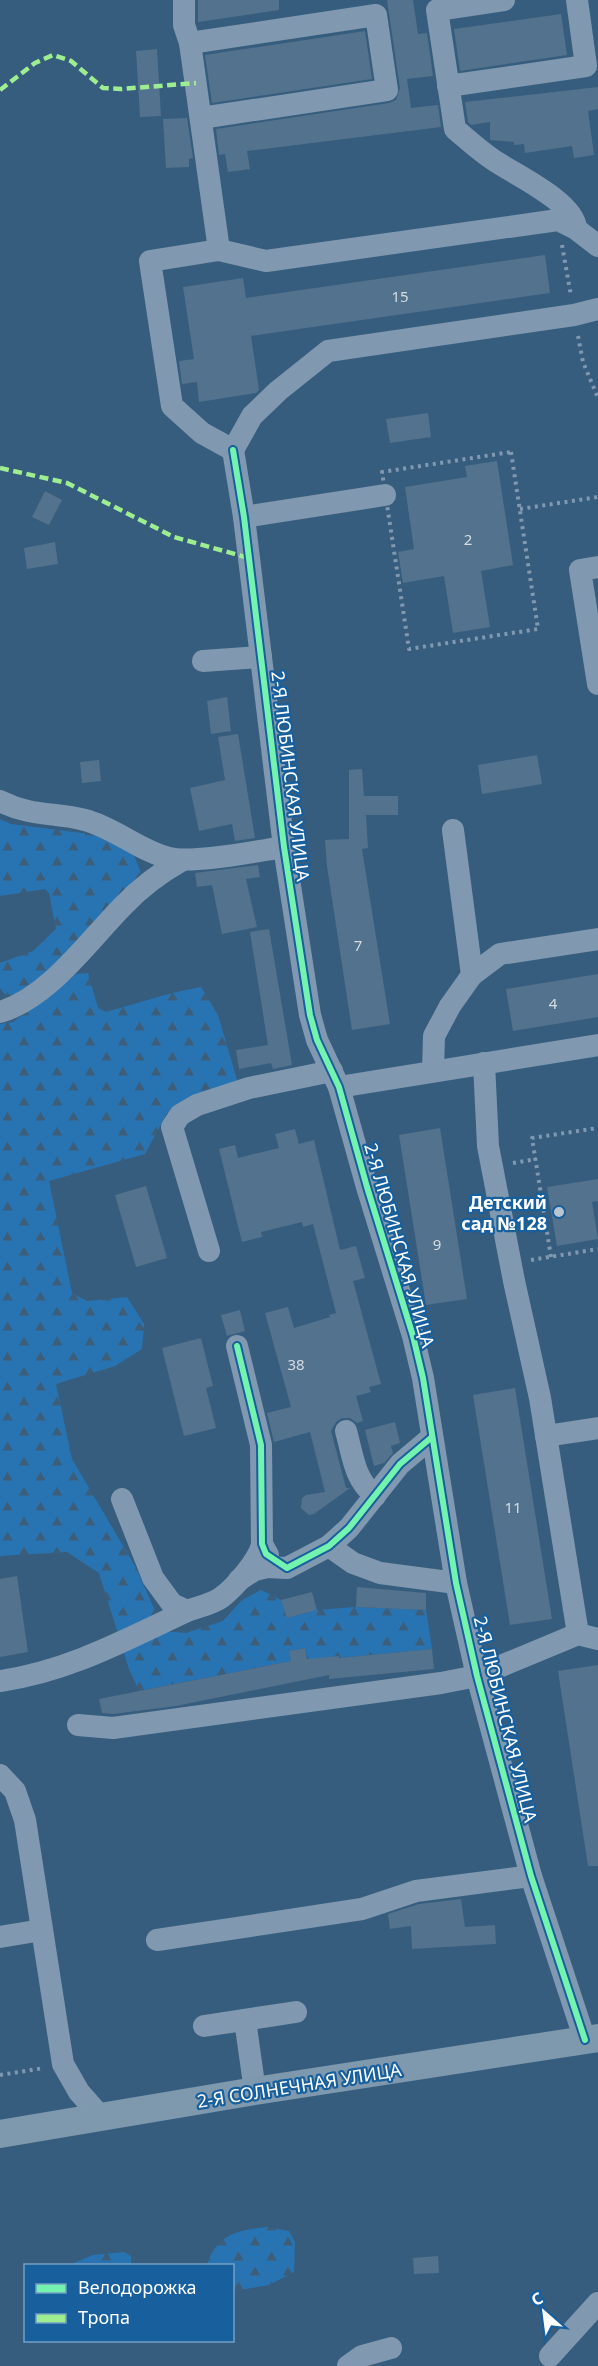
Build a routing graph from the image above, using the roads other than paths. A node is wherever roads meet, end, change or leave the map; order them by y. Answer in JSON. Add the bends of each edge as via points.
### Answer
{"nodes":[{"id":1,"x":184,"y":0,"type":"edge"},
{"id":2,"x":504,"y":0,"type":"edge"},
{"id":3,"x":577,"y":0,"type":"edge"},
{"id":4,"x":190,"y":43,"type":"junction"},
{"id":5,"x":448,"y":86,"type":"junction"},
{"id":6,"x":201,"y":118,"type":"junction"},
{"id":7,"x":576,"y":229,"type":"junction"},
{"id":8,"x":598,"y":246,"type":"edge"},
{"id":9,"x":219,"y":250,"type":"junction"},
{"id":10,"x":598,"y":309,"type":"edge"},
{"id":11,"x":233,"y":450,"type":"junction"},
{"id":12,"x":385,"y":495,"type":"road end"},
{"id":13,"x":244,"y":517,"type":"junction"},
{"id":14,"x":598,"y":567,"type":"edge"},
{"id":15,"x":261,"y":657,"type":"junction"},
{"id":16,"x":203,"y":662,"type":"dead end"},
{"id":17,"x":598,"y":684,"type":"edge"},
{"id":18,"x":0,"y":801,"type":"edge"},
{"id":19,"x":453,"y":830,"type":"dead end"},
{"id":20,"x":284,"y":847,"type":"junction"},
{"id":21,"x":182,"y":861,"type":"junction"},
{"id":22,"x":598,"y":939,"type":"edge"},
{"id":23,"x":472,"y":975,"type":"junction"},
{"id":24,"x":0,"y":1012,"type":"edge"},
{"id":25,"x":598,"y":1045,"type":"edge"},
{"id":26,"x":484,"y":1063,"type":"junction"},
{"id":27,"x":433,"y":1071,"type":"junction"},
{"id":28,"x":335,"y":1079,"type":"junction"},
{"id":29,"x":209,"y":1251,"type":"dead end"},
{"id":30,"x":237,"y":1346,"type":"dead end"},
{"id":31,"x":598,"y":1428,"type":"edge"},
{"id":32,"x":346,"y":1431,"type":"dead end"},
{"id":33,"x":546,"y":1436,"type":"junction"},
{"id":34,"x":432,"y":1437,"type":"junction"},
{"id":35,"x":375,"y":1496,"type":"junction"},
{"id":36,"x":122,"y":1498,"type":"dead end"},
{"id":37,"x":262,"y":1544,"type":"junction"},
{"id":38,"x":329,"y":1546,"type":"junction"},
{"id":39,"x":287,"y":1568,"type":"junction"},
{"id":40,"x":239,"y":1580,"type":"junction"},
{"id":41,"x":456,"y":1583,"type":"junction"},
{"id":42,"x":187,"y":1611,"type":"junction"},
{"id":43,"x":588,"y":1636,"type":"edge"},
{"id":44,"x":477,"y":1676,"type":"junction"},
{"id":45,"x":0,"y":1681,"type":"edge"},
{"id":46,"x":78,"y":1725,"type":"dead end"},
{"id":47,"x":0,"y":1774,"type":"edge"},
{"id":48,"x":531,"y":1876,"type":"junction"},
{"id":49,"x":42,"y":1930,"type":"junction"},
{"id":50,"x":0,"y":1937,"type":"edge"},
{"id":51,"x":157,"y":1940,"type":"dead end"},
{"id":52,"x":296,"y":2012,"type":"dead end"},
{"id":53,"x":245,"y":2020,"type":"junction"},
{"id":54,"x":204,"y":2026,"type":"dead end"},
{"id":55,"x":591,"y":2039,"type":"edge"},
{"id":56,"x":255,"y":2091,"type":"junction"},
{"id":57,"x":102,"y":2118,"type":"junction"},
{"id":58,"x":0,"y":2134,"type":"edge"},
{"id":59,"x":598,"y":2303,"type":"edge"},
{"id":60,"x":391,"y":2348,"type":"dead end"},
{"id":61,"x":550,"y":2356,"type":"dead end"},
{"id":62,"x":348,"y":2366,"type":"edge"}],
"edges":[{"from":1,"to":4,"type":"street","via":[[184,25]]},
{"from":2,"to":5,"type":"street","via":[[437,10]]},
{"from":3,"to":5,"type":"street","via":[[586,66]]},
{"from":4,"to":6,"type":"street"},
{"from":4,"to":6,"type":"street","via":[[376,15],[387,90]]},
{"from":5,"to":7,"type":"street","via":[[455,129],[568,211],[576,220]]},
{"from":6,"to":9,"type":"street"},
{"from":7,"to":8,"type":"street"},
{"from":7,"to":9,"type":"street","via":[[558,220],[266,261]]},
{"from":9,"to":11,"type":"street","via":[[150,261],[172,406],[202,433]]},
{"from":10,"to":11,"type":"street","via":[[328,351],[252,416]]},
{"from":11,"to":13,"type":"street","name":"2-Я ЛЮБИНСКАЯ УЛИЦА"},
{"from":12,"to":13,"type":"street"},
{"from":13,"to":15,"type":"street","name":"2-Я ЛЮБИНСКАЯ УЛИЦА"},
{"from":14,"to":17,"type":"street","via":[[580,570]]},
{"from":15,"to":16,"type":"street"},
{"from":15,"to":20,"type":"street","name":"2-Я ЛЮБИНСКАЯ УЛИЦА"},
{"from":18,"to":21,"type":"street","via":[[27,813],[85,820]]},
{"from":19,"to":23,"type":"street"},
{"from":20,"to":21,"type":"street"},
{"from":20,"to":28,"type":"street","name":"2-Я ЛЮБИНСКАЯ УЛИЦА","via":[[310,1015]]},
{"from":21,"to":24,"type":"street","via":[[156,876],[124,904],[47,984],[22,1004]]},
{"from":22,"to":23,"type":"street","via":[[500,954]]},
{"from":23,"to":27,"type":"street","via":[[434,1036]]},
{"from":25,"to":26,"type":"street"},
{"from":26,"to":27,"type":"street"},
{"from":26,"to":33,"type":"street","via":[[488,1146]]},
{"from":27,"to":28,"type":"street"},
{"from":28,"to":29,"type":"street","via":[[249,1088],[180,1115],[172,1127]]},
{"from":28,"to":34,"type":"street","name":"2-Я ЛЮБИНСКАЯ УЛИЦА","via":[[413,1336]]},
{"from":30,"to":37,"type":"street","via":[[261,1445]]},
{"from":31,"to":33,"type":"street"},
{"from":32,"to":35,"type":"street","via":[[358,1476]]},
{"from":33,"to":43,"type":"street"},
{"from":34,"to":35,"type":"street","via":[[400,1464]]},
{"from":34,"to":41,"type":"street","name":"2-Я ЛЮБИНСКАЯ УЛИЦА"},
{"from":35,"to":38,"type":"street"},
{"from":36,"to":42,"type":"street","via":[[153,1578],[172,1604]]},
{"from":37,"to":39,"type":"street","via":[[266,1554]]},
{"from":37,"to":40,"type":"street"},
{"from":38,"to":39,"type":"street"},
{"from":38,"to":41,"type":"street","via":[[353,1563],[380,1573]]},
{"from":39,"to":40,"type":"street","via":[[261,1568]]},
{"from":40,"to":42,"type":"street","via":[[221,1598]]},
{"from":41,"to":44,"type":"street","name":"2-Я ЛЮБИНСКАЯ УЛИЦА"},
{"from":42,"to":45,"type":"street","via":[[99,1653],[34,1676]]},
{"from":43,"to":44,"type":"street"},
{"from":44,"to":46,"type":"street","via":[[113,1728]]},
{"from":44,"to":48,"type":"street","name":"2-Я ЛЮБИНСКАЯ УЛИЦА"},
{"from":47,"to":49,"type":"street","via":[[15,1791],[25,1820]]},
{"from":48,"to":51,"type":"street","via":[[416,1891],[362,1909]]},
{"from":48,"to":55,"type":"street","name":"2-Я ЛЮБИНСКАЯ УЛИЦА"},
{"from":49,"to":50,"type":"street"},
{"from":49,"to":57,"type":"street","via":[[63,2064],[79,2092]]},
{"from":52,"to":53,"type":"street"},
{"from":53,"to":54,"type":"street"},
{"from":53,"to":56,"type":"street"},
{"from":55,"to":56,"type":"main road","name":"2-Я СОЛНЕЧНАЯ УЛИЦА"},
{"from":56,"to":57,"type":"main road","name":"2-Я СОЛНЕЧНАЯ УЛИЦА"},
{"from":57,"to":58,"type":"main road","name":"2-Я СОЛНЕЧНАЯ УЛИЦА"},
{"from":59,"to":61,"type":"street"},
{"from":60,"to":62,"type":"street","via":[[362,2356]]}]}
